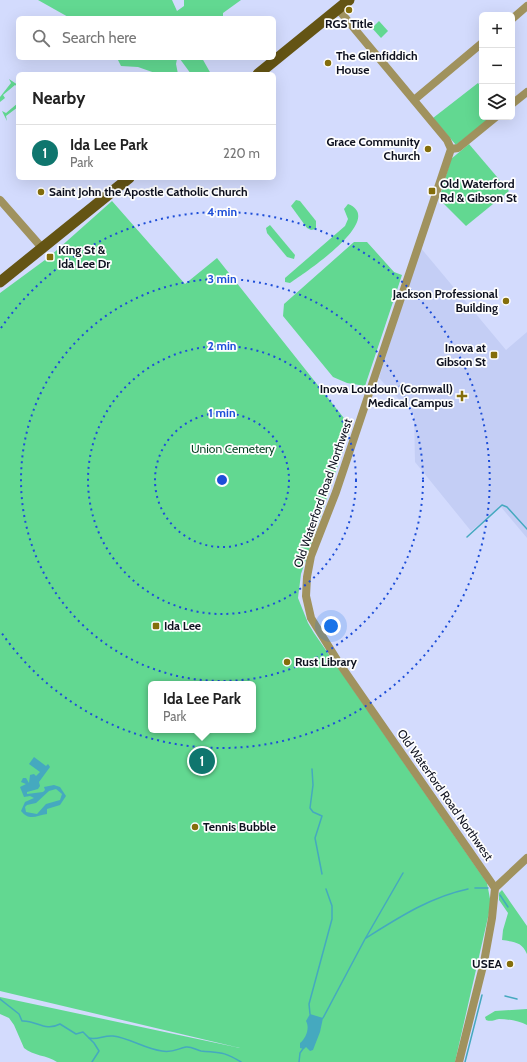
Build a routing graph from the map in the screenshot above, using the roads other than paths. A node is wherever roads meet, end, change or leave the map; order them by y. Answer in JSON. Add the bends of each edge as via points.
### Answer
{"nodes":[{"id":1,"x":349,"y":0,"type":"edge"},
{"id":2,"x":527,"y":6,"type":"edge"},
{"id":3,"x":338,"y":9,"type":"junction"},
{"id":4,"x":515,"y":16,"type":"edge"},
{"id":5,"x":479,"y":46,"type":"edge"},
{"id":6,"x":276,"y":59,"type":"edge"},
{"id":7,"x":275,"y":60,"type":"edge"},
{"id":8,"x":260,"y":72,"type":"edge"},
{"id":9,"x":527,"y":92,"type":"edge"},
{"id":10,"x":414,"y":100,"type":"junction"},
{"id":11,"x":515,"y":102,"type":"edge"},
{"id":12,"x":492,"y":120,"type":"edge"},
{"id":13,"x":451,"y":149,"type":"junction"},
{"id":14,"x":127,"y":180,"type":"edge"},
{"id":15,"x":0,"y":200,"type":"edge"},
{"id":16,"x":43,"y":249,"type":"junction"},
{"id":17,"x":0,"y":282,"type":"edge"},
{"id":18,"x":527,"y":858,"type":"edge"},
{"id":19,"x":495,"y":888,"type":"junction"},
{"id":20,"x":459,"y":1062,"type":"edge"}],
"edges":[{"from":1,"to":3,"type":"main road"},
{"from":2,"to":4,"type":"street"},
{"from":3,"to":6,"type":"main road"},
{"from":3,"to":10,"type":"street"},
{"from":5,"to":10,"type":"street"},
{"from":7,"to":8,"type":"main road"},
{"from":9,"to":11,"type":"street"},
{"from":10,"to":13,"type":"street","via":[[447,140]]},
{"from":12,"to":13,"type":"street","via":[[458,148]]},
{"from":13,"to":19,"type":"street","name":"Old Waterford Road Northwest","via":[[336,492],[311,556],[306,596],[311,618],[335,656]]},
{"from":14,"to":16,"type":"main road"},
{"from":15,"to":16,"type":"street"},
{"from":16,"to":17,"type":"main road"},
{"from":18,"to":19,"type":"street"},
{"from":19,"to":20,"type":"street","via":[[484,962]]}]}
